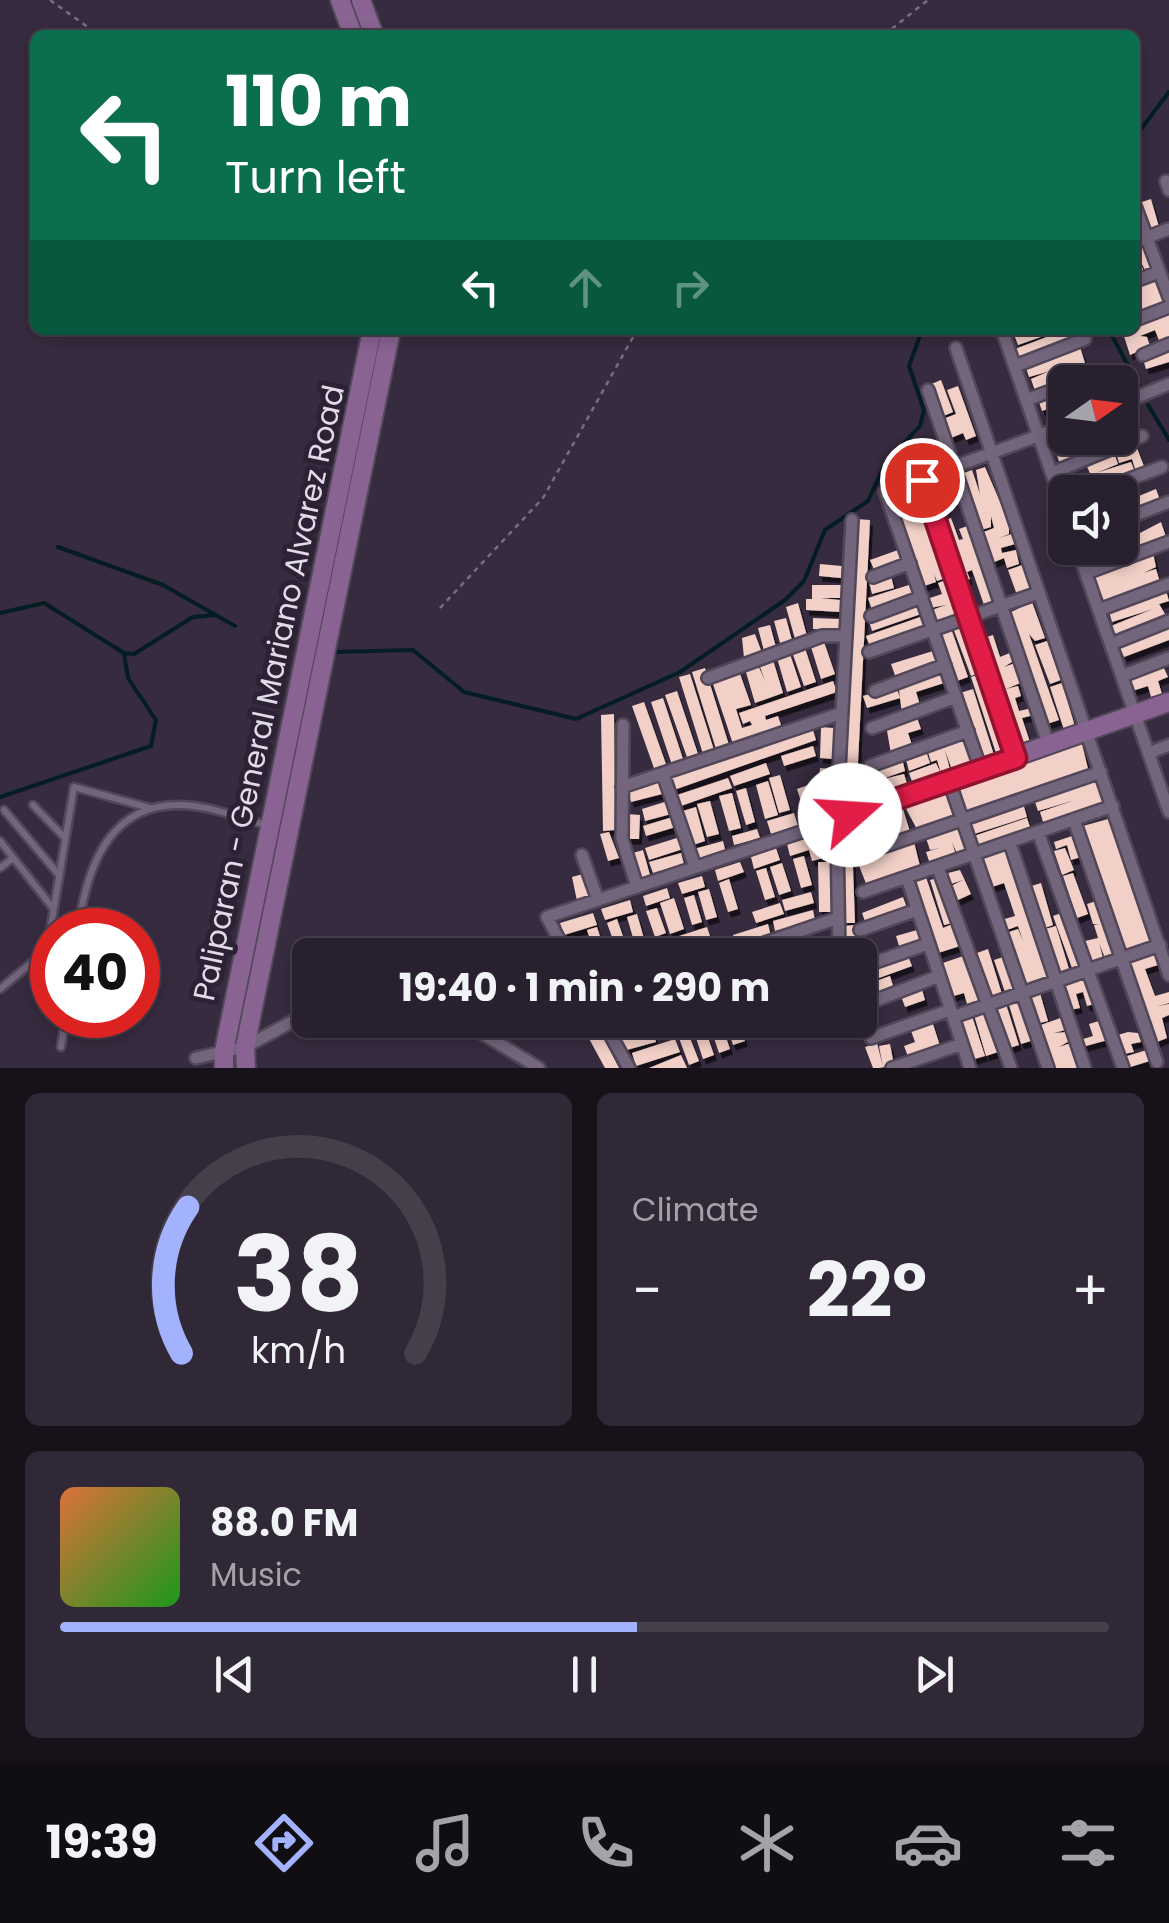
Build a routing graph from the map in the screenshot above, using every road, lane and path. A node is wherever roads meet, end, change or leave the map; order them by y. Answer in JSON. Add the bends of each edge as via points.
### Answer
{"nodes":[{"id":1,"x":50,"y":0,"type":"edge"},
{"id":2,"x":928,"y":0,"type":"edge"},
{"id":3,"x":93,"y":30,"type":"edge"},
{"id":4,"x":890,"y":30,"type":"edge"},
{"id":5,"x":1169,"y":229,"type":"edge"},
{"id":6,"x":1140,"y":240,"type":"edge"},
{"id":7,"x":1159,"y":272,"type":"junction"},
{"id":8,"x":1140,"y":279,"type":"edge"},
{"id":9,"x":1169,"y":297,"type":"edge"},
{"id":10,"x":1169,"y":307,"type":"edge"},
{"id":11,"x":1140,"y":318,"type":"edge"},
{"id":12,"x":371,"y":335,"type":"edge"},
{"id":13,"x":389,"y":335,"type":"edge"},
{"id":14,"x":634,"y":335,"type":"edge"},
{"id":15,"x":1008,"y":335,"type":"edge"},
{"id":16,"x":1086,"y":339,"type":"dead end"},
{"id":17,"x":1169,"y":344,"type":"edge"},
{"id":18,"x":956,"y":348,"type":"dead end"},
{"id":19,"x":1143,"y":355,"type":"dead end"},
{"id":20,"x":1014,"y":366,"type":"junction"},
{"id":21,"x":1169,"y":384,"type":"edge"},
{"id":22,"x":928,"y":390,"type":"dead end"},
{"id":23,"x":1048,"y":392,"type":"edge"},
{"id":24,"x":1138,"y":397,"type":"edge"},
{"id":25,"x":1026,"y":400,"type":"junction"},
{"id":26,"x":1048,"y":433,"type":"edge"},
{"id":27,"x":1142,"y":436,"type":"dead end"},
{"id":28,"x":1039,"y":437,"type":"junction"},
{"id":29,"x":991,"y":456,"type":"junction"},
{"id":30,"x":1162,"y":466,"type":"dead end"},
{"id":31,"x":954,"y":468,"type":"junction"},
{"id":32,"x":1052,"y":474,"type":"joint"},
{"id":33,"x":1138,"y":475,"type":"edge"},
{"id":34,"x":922,"y":480,"type":"junction"},
{"id":35,"x":1169,"y":502,"type":"edge"},
{"id":36,"x":1138,"y":514,"type":"edge"},
{"id":37,"x":852,"y":520,"type":"dead end"},
{"id":38,"x":1169,"y":542,"type":"edge"},
{"id":39,"x":910,"y":563,"type":"junction"},
{"id":40,"x":1083,"y":565,"type":"edge"},
{"id":41,"x":1086,"y":574,"type":"junction"},
{"id":42,"x":873,"y":577,"type":"dead end"},
{"id":43,"x":1169,"y":584,"type":"edge"},
{"id":44,"x":1038,"y":592,"type":"junction"},
{"id":45,"x":922,"y":597,"type":"junction"},
{"id":46,"x":1002,"y":605,"type":"junction"},
{"id":47,"x":440,"y":608,"type":"dead end"},
{"id":48,"x":1099,"y":610,"type":"junction"},
{"id":49,"x":871,"y":616,"type":"dead end"},
{"id":50,"x":969,"y":618,"type":"junction"},
{"id":51,"x":1169,"y":621,"type":"edge"},
{"id":52,"x":933,"y":631,"type":"junction"},
{"id":53,"x":846,"y":636,"type":"junction"},
{"id":54,"x":1111,"y":644,"type":"junction"},
{"id":55,"x":869,"y":652,"type":"dead end"},
{"id":56,"x":1169,"y":658,"type":"edge"},
{"id":57,"x":945,"y":664,"type":"junction"},
{"id":58,"x":1122,"y":676,"type":"junction"},
{"id":59,"x":708,"y":678,"type":"dead end"},
{"id":60,"x":875,"y":690,"type":"dead end"},
{"id":61,"x":956,"y":697,"type":"junction"},
{"id":62,"x":1169,"y":702,"type":"edge"},
{"id":63,"x":842,"y":714,"type":"junction"},
{"id":64,"x":1136,"y":714,"type":"junction"},
{"id":65,"x":622,"y":725,"type":"dead end"},
{"id":66,"x":872,"y":728,"type":"dead end"},
{"id":67,"x":968,"y":731,"type":"junction"},
{"id":68,"x":1088,"y":733,"type":"junction"},
{"id":69,"x":1169,"y":745,"type":"edge"},
{"id":70,"x":1049,"y":746,"type":"junction"},
{"id":71,"x":1148,"y":753,"type":"junction"},
{"id":72,"x":1016,"y":758,"type":"junction"},
{"id":73,"x":870,"y":766,"type":"dead end"},
{"id":74,"x":981,"y":770,"type":"junction"},
{"id":75,"x":1101,"y":772,"type":"junction"},
{"id":76,"x":664,"y":774,"type":"junction"},
{"id":77,"x":949,"y":781,"type":"junction"},
{"id":78,"x":1164,"y":784,"type":"edge"},
{"id":79,"x":622,"y":787,"type":"junction"},
{"id":80,"x":34,"y":805,"type":"dead end"},
{"id":81,"x":1113,"y":806,"type":"junction"},
{"id":82,"x":150,"y":808,"type":"junction"},
{"id":83,"x":4,"y":810,"type":"dead end"},
{"id":84,"x":843,"y":811,"type":"junction"},
{"id":85,"x":1169,"y":812,"type":"edge"},
{"id":86,"x":962,"y":820,"type":"junction"},
{"id":87,"x":1074,"y":820,"type":"junction"},
{"id":88,"x":825,"y":824,"type":"junction"},
{"id":89,"x":270,"y":826,"type":"junction"},
{"id":90,"x":1038,"y":832,"type":"junction"},
{"id":91,"x":837,"y":833,"type":"junction"},
{"id":92,"x":66,"y":839,"type":"junction"},
{"id":93,"x":0,"y":841,"type":"edge"},
{"id":94,"x":1010,"y":843,"type":"junction"},
{"id":95,"x":582,"y":854,"type":"dead end"},
{"id":96,"x":860,"y":855,"type":"dead end"},
{"id":97,"x":974,"y":855,"type":"junction"},
{"id":98,"x":13,"y":858,"type":"junction"},
{"id":99,"x":696,"y":867,"type":"junction"},
{"id":100,"x":0,"y":868,"type":"edge"},
{"id":101,"x":938,"y":868,"type":"junction"},
{"id":102,"x":60,"y":876,"type":"junction"},
{"id":103,"x":906,"y":878,"type":"junction"},
{"id":104,"x":637,"y":887,"type":"junction"},
{"id":105,"x":862,"y":892,"type":"dead end"},
{"id":106,"x":598,"y":900,"type":"junction"},
{"id":107,"x":54,"y":908,"type":"joint"},
{"id":108,"x":81,"y":908,"type":"edge"},
{"id":109,"x":917,"y":910,"type":"junction"},
{"id":110,"x":838,"y":918,"type":"junction"},
{"id":111,"x":860,"y":930,"type":"dead end"},
{"id":112,"x":558,"y":938,"type":"edge"},
{"id":113,"x":779,"y":938,"type":"edge"},
{"id":114,"x":839,"y":938,"type":"edge"},
{"id":115,"x":928,"y":944,"type":"junction"},
{"id":116,"x":1160,"y":946,"type":"junction"},
{"id":117,"x":1122,"y":958,"type":"junction"},
{"id":118,"x":877,"y":962,"type":"edge"},
{"id":119,"x":30,"y":964,"type":"edge"},
{"id":120,"x":1090,"y":970,"type":"junction"},
{"id":121,"x":1169,"y":975,"type":"edge"},
{"id":122,"x":939,"y":976,"type":"junction"},
{"id":123,"x":1056,"y":982,"type":"junction"},
{"id":124,"x":0,"y":989,"type":"edge"},
{"id":125,"x":1023,"y":993,"type":"junction"},
{"id":126,"x":877,"y":1000,"type":"edge"},
{"id":127,"x":989,"y":1005,"type":"junction"},
{"id":128,"x":952,"y":1013,"type":"junction"},
{"id":129,"x":292,"y":1022,"type":"edge"},
{"id":130,"x":877,"y":1036,"type":"edge"},
{"id":131,"x":62,"y":1038,"type":"edge"},
{"id":132,"x":490,"y":1038,"type":"edge"},
{"id":133,"x":612,"y":1038,"type":"edge"},
{"id":134,"x":962,"y":1044,"type":"junction"},
{"id":135,"x":61,"y":1047,"type":"dead end"},
{"id":136,"x":245,"y":1047,"type":"junction"},
{"id":137,"x":196,"y":1058,"type":"dead end"},
{"id":138,"x":224,"y":1060,"type":"edge"},
{"id":139,"x":1157,"y":1062,"type":"dead end"},
{"id":140,"x":246,"y":1068,"type":"edge"},
{"id":141,"x":540,"y":1068,"type":"edge"},
{"id":142,"x":629,"y":1068,"type":"edge"},
{"id":143,"x":892,"y":1068,"type":"edge"},
{"id":144,"x":970,"y":1068,"type":"edge"},
{"id":145,"x":1011,"y":1068,"type":"edge"},
{"id":146,"x":1048,"y":1068,"type":"edge"},
{"id":147,"x":1085,"y":1068,"type":"edge"},
{"id":148,"x":1123,"y":1068,"type":"edge"}],
"edges":[{"from":1,"to":3,"type":"path"},
{"from":2,"to":4,"type":"path"},
{"from":5,"to":6,"type":"street"},
{"from":6,"to":7,"type":"street"},
{"from":7,"to":8,"type":"street"},
{"from":7,"to":9,"type":"street"},
{"from":10,"to":11,"type":"street"},
{"from":12,"to":89,"type":"street","name":"Paliparan - General Mariano Alvarez Road"},
{"from":13,"to":136,"type":"street","name":"Paliparan - General Mariano Alvarez Road"},
{"from":14,"to":47,"type":"path","via":[[543,498]]},
{"from":15,"to":20,"type":"street"},
{"from":16,"to":20,"type":"street"},
{"from":17,"to":19,"type":"street"},
{"from":18,"to":29,"type":"street"},
{"from":20,"to":25,"type":"street"},
{"from":21,"to":24,"type":"street"},
{"from":22,"to":31,"type":"street"},
{"from":23,"to":25,"type":"street"},
{"from":25,"to":28,"type":"street"},
{"from":26,"to":28,"type":"street"},
{"from":27,"to":32,"type":"street"},
{"from":28,"to":29,"type":"street"},
{"from":28,"to":32,"type":"street"},
{"from":29,"to":31,"type":"street"},
{"from":29,"to":44,"type":"street"},
{"from":30,"to":33,"type":"street"},
{"from":31,"to":34,"type":"street"},
{"from":31,"to":46,"type":"street"},
{"from":34,"to":39,"type":"street","via":[[886,492]]},
{"from":34,"to":50,"type":"street"},
{"from":35,"to":36,"type":"street"},
{"from":37,"to":53,"type":"street"},
{"from":38,"to":41,"type":"street"},
{"from":39,"to":42,"type":"street"},
{"from":39,"to":45,"type":"street"},
{"from":40,"to":41,"type":"street"},
{"from":41,"to":48,"type":"street"},
{"from":43,"to":48,"type":"street"},
{"from":44,"to":46,"type":"street"},
{"from":44,"to":68,"type":"street"},
{"from":45,"to":49,"type":"street"},
{"from":45,"to":52,"type":"street"},
{"from":46,"to":50,"type":"street"},
{"from":46,"to":70,"type":"street"},
{"from":48,"to":54,"type":"street"},
{"from":50,"to":52,"type":"street"},
{"from":50,"to":72,"type":"street"},
{"from":51,"to":54,"type":"street"},
{"from":52,"to":55,"type":"street"},
{"from":52,"to":57,"type":"street"},
{"from":53,"to":59,"type":"street","via":[[822,636]]},
{"from":53,"to":63,"type":"street"},
{"from":54,"to":58,"type":"street"},
{"from":56,"to":58,"type":"street"},
{"from":57,"to":60,"type":"street"},
{"from":57,"to":61,"type":"street"},
{"from":58,"to":64,"type":"street"},
{"from":61,"to":66,"type":"street"},
{"from":61,"to":67,"type":"street"},
{"from":62,"to":64,"type":"street"},
{"from":63,"to":76,"type":"street"},
{"from":63,"to":84,"type":"street"},
{"from":64,"to":68,"type":"street"},
{"from":64,"to":71,"type":"street"},
{"from":65,"to":79,"type":"street"},
{"from":67,"to":73,"type":"street"},
{"from":67,"to":74,"type":"street"},
{"from":68,"to":70,"type":"street"},
{"from":68,"to":75,"type":"street"},
{"from":69,"to":71,"type":"street"},
{"from":70,"to":72,"type":"street"},
{"from":71,"to":78,"type":"street"},
{"from":72,"to":74,"type":"street"},
{"from":74,"to":77,"type":"street"},
{"from":75,"to":81,"type":"street"},
{"from":75,"to":86,"type":"street"},
{"from":76,"to":79,"type":"street"},
{"from":76,"to":99,"type":"street"},
{"from":77,"to":84,"type":"street"},
{"from":77,"to":86,"type":"street"},
{"from":78,"to":85,"type":"street"},
{"from":79,"to":104,"type":"street","via":[[622,840]]},
{"from":80,"to":92,"type":"lane"},
{"from":81,"to":87,"type":"street"},
{"from":81,"to":116,"type":"street"},
{"from":82,"to":89,"type":"lane","via":[[197,806]]},
{"from":82,"to":92,"type":"lane","via":[[74,787]]},
{"from":82,"to":108,"type":"lane","via":[[120,826],[99,850]]},
{"from":83,"to":102,"type":"lane"},
{"from":84,"to":88,"type":"street","via":[[827,812]]},
{"from":84,"to":91,"type":"street","via":[[848,828]]},
{"from":86,"to":96,"type":"street"},
{"from":86,"to":97,"type":"street"},
{"from":87,"to":90,"type":"street"},
{"from":87,"to":117,"type":"street"},
{"from":88,"to":91,"type":"street"},
{"from":88,"to":99,"type":"street"},
{"from":89,"to":138,"type":"street","name":"Paliparan - General Mariano Alvarez Road"},
{"from":90,"to":94,"type":"street"},
{"from":90,"to":120,"type":"street"},
{"from":91,"to":110,"type":"street"},
{"from":92,"to":102,"type":"lane"},
{"from":93,"to":98,"type":"lane"},
{"from":94,"to":97,"type":"street"},
{"from":94,"to":123,"type":"street"},
{"from":95,"to":106,"type":"street"},
{"from":97,"to":101,"type":"street"},
{"from":97,"to":125,"type":"street"},
{"from":98,"to":100,"type":"lane"},
{"from":98,"to":107,"type":"lane"},
{"from":99,"to":104,"type":"street"},
{"from":101,"to":103,"type":"street"},
{"from":101,"to":127,"type":"street"},
{"from":102,"to":107,"type":"lane"},
{"from":103,"to":105,"type":"street"},
{"from":103,"to":109,"type":"street"},
{"from":104,"to":106,"type":"street"},
{"from":106,"to":112,"type":"street","via":[[546,917]]},
{"from":109,"to":111,"type":"street"},
{"from":109,"to":115,"type":"street"},
{"from":110,"to":113,"type":"street"},
{"from":110,"to":114,"type":"street"},
{"from":115,"to":118,"type":"street"},
{"from":115,"to":122,"type":"street"},
{"from":116,"to":117,"type":"street"},
{"from":116,"to":121,"type":"street"},
{"from":117,"to":120,"type":"street"},
{"from":117,"to":139,"type":"street"},
{"from":119,"to":124,"type":"lane"},
{"from":120,"to":123,"type":"street"},
{"from":120,"to":148,"type":"street"},
{"from":122,"to":126,"type":"street"},
{"from":122,"to":128,"type":"street"},
{"from":123,"to":125,"type":"street"},
{"from":123,"to":147,"type":"street"},
{"from":125,"to":127,"type":"street"},
{"from":125,"to":146,"type":"street"},
{"from":127,"to":128,"type":"street"},
{"from":127,"to":145,"type":"street"},
{"from":128,"to":130,"type":"street"},
{"from":128,"to":134,"type":"street"},
{"from":129,"to":136,"type":"street"},
{"from":131,"to":135,"type":"lane"},
{"from":132,"to":141,"type":"street"},
{"from":133,"to":142,"type":"street"},
{"from":134,"to":143,"type":"street"},
{"from":134,"to":144,"type":"street"},
{"from":136,"to":138,"type":"street"},
{"from":136,"to":140,"type":"street","name":"Paliparan - General Mariano Alvarez Road"},
{"from":137,"to":138,"type":"street"}]}
